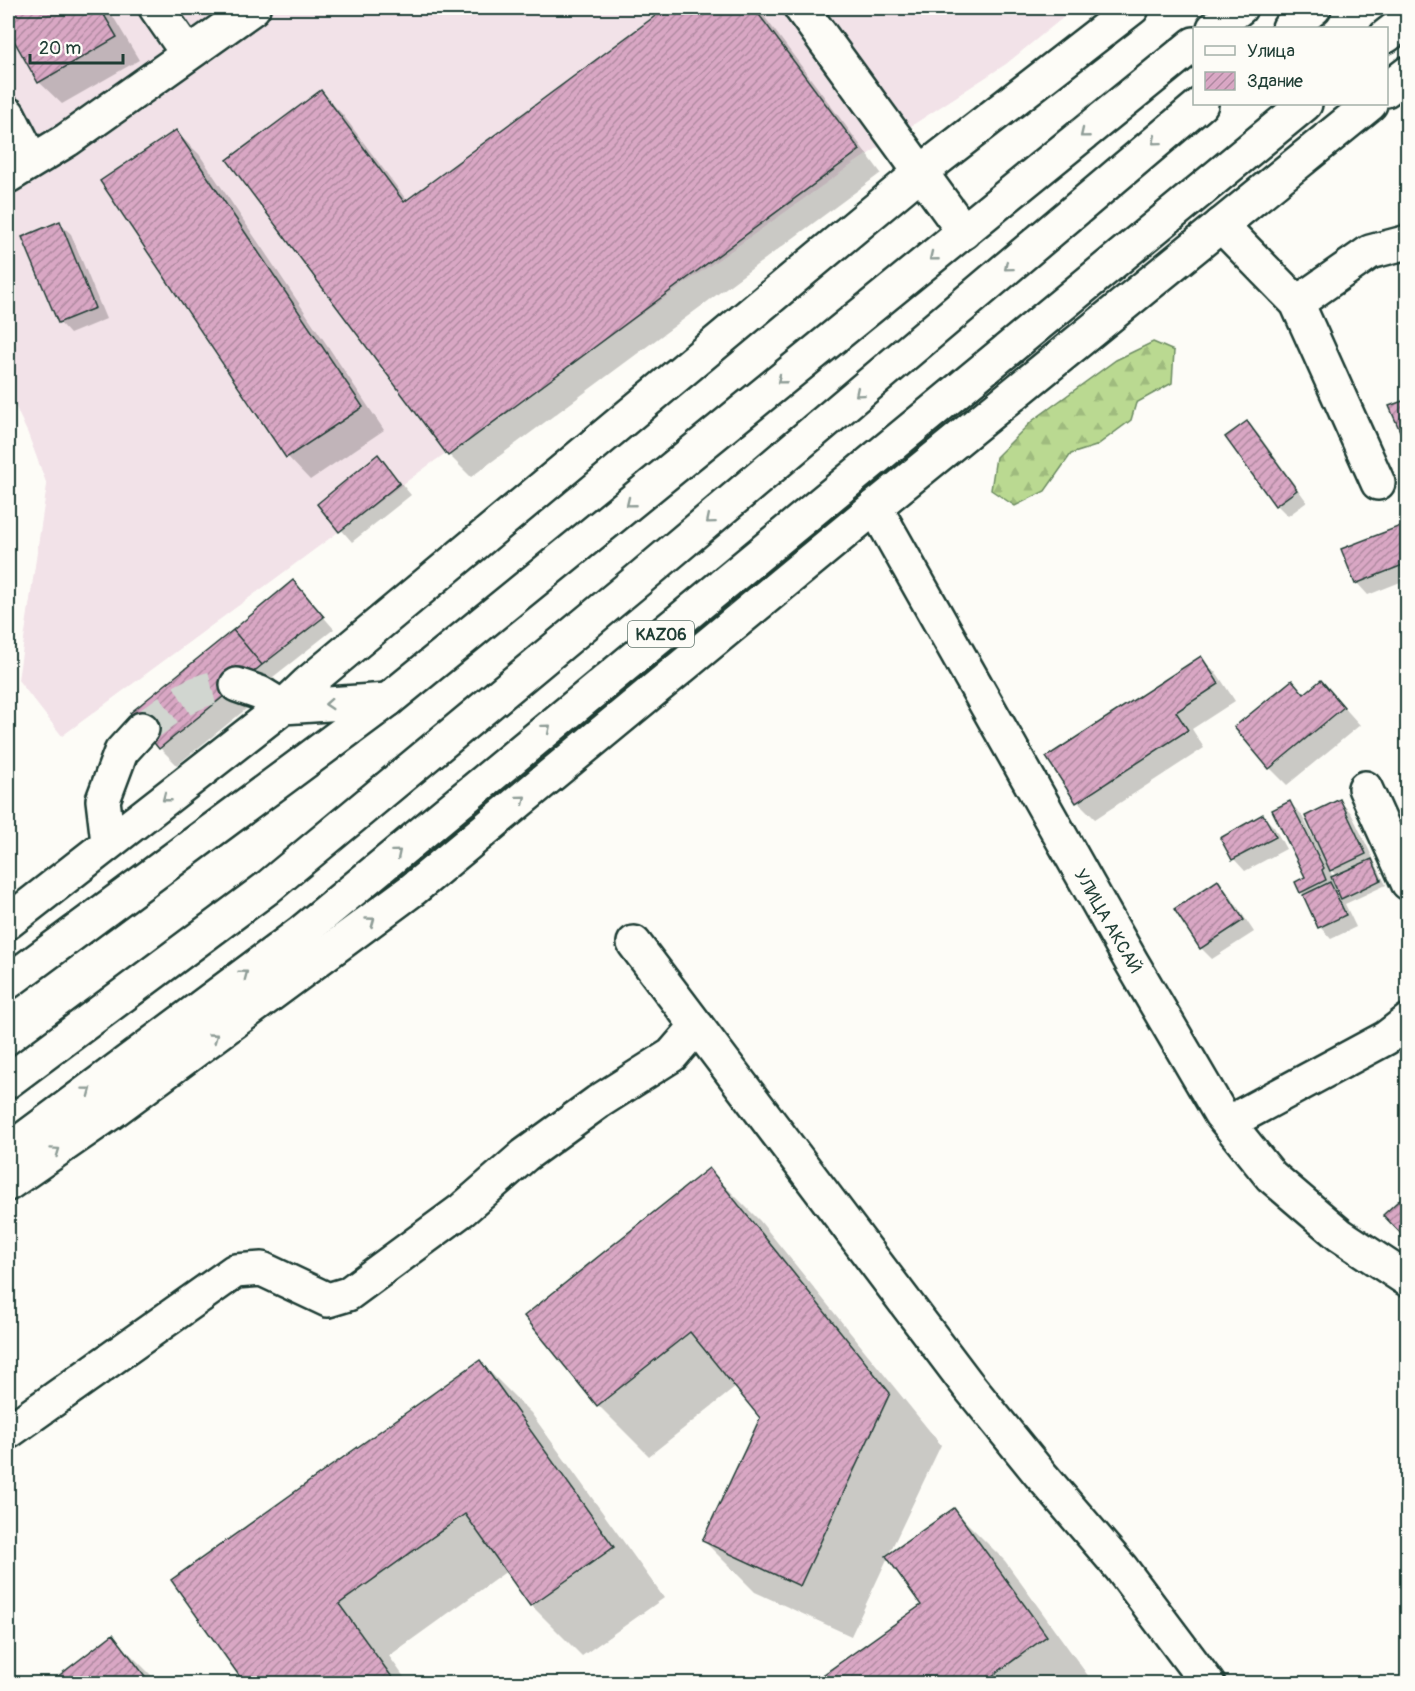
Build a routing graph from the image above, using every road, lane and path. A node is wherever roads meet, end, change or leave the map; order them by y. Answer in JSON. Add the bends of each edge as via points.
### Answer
{"nodes":[{"id":1,"x":156,"y":8,"type":"edge"},
{"id":2,"x":253,"y":8,"type":"edge"},
{"id":3,"x":801,"y":8,"type":"edge"},
{"id":4,"x":1132,"y":8,"type":"edge"},
{"id":5,"x":1240,"y":8,"type":"edge"},
{"id":6,"x":1314,"y":8,"type":"edge"},
{"id":7,"x":1407,"y":19,"type":"edge"},
{"id":8,"x":1215,"y":27,"type":"edge"},
{"id":9,"x":1290,"y":27,"type":"edge"},
{"id":10,"x":1388,"y":34,"type":"edge"},
{"id":11,"x":1193,"y":45,"type":"edge"},
{"id":12,"x":188,"y":54,"type":"junction"},
{"id":13,"x":1407,"y":73,"type":"edge"},
{"id":14,"x":1388,"y":88,"type":"edge"},
{"id":15,"x":1200,"y":105,"type":"edge"},
{"id":16,"x":1304,"y":105,"type":"edge"},
{"id":17,"x":1369,"y":105,"type":"edge"},
{"id":18,"x":8,"y":114,"type":"edge"},
{"id":19,"x":20,"y":169,"type":"edge"},
{"id":20,"x":921,"y":172,"type":"junction"},
{"id":21,"x":1221,"y":225,"type":"junction"},
{"id":22,"x":964,"y":232,"type":"junction"},
{"id":23,"x":1407,"y":242,"type":"edge"},
{"id":24,"x":1297,"y":303,"type":"junction"},
{"id":25,"x":1378,"y":483,"type":"dead end"},
{"id":26,"x":875,"y":507,"type":"junction"},
{"id":27,"x":237,"y":685,"type":"tunnel mouth"},
{"id":28,"x":388,"y":700,"type":"junction"},
{"id":29,"x":283,"y":707,"type":"junction"},
{"id":30,"x":142,"y":729,"type":"tunnel mouth"},
{"id":31,"x":1365,"y":788,"type":"dead end"},
{"id":32,"x":108,"y":842,"type":"junction"},
{"id":33,"x":1407,"y":883,"type":"edge"},
{"id":34,"x":8,"y":922,"type":"edge"},
{"id":35,"x":634,"y":943,"type":"dead end"},
{"id":36,"x":8,"y":982,"type":"edge"},
{"id":37,"x":1407,"y":1022,"type":"edge"},
{"id":38,"x":697,"y":1026,"type":"junction"},
{"id":39,"x":8,"y":1081,"type":"edge"},
{"id":40,"x":1228,"y":1123,"type":"junction"},
{"id":41,"x":8,"y":1151,"type":"edge"},
{"id":42,"x":8,"y":1184,"type":"edge"},
{"id":43,"x":1407,"y":1280,"type":"edge"},
{"id":44,"x":8,"y":1432,"type":"edge"},
{"id":45,"x":1208,"y":1683,"type":"edge"}],
"edges":[{"from":1,"to":12,"type":"main road"},
{"from":2,"to":12,"type":"main road"},
{"from":3,"to":20,"type":"main road"},
{"from":4,"to":20,"type":"main road"},
{"from":5,"to":8,"type":"main road"},
{"from":6,"to":9,"type":"main road"},
{"from":7,"to":10,"type":"main road"},
{"from":11,"to":22,"type":"main road","one_way":true},
{"from":12,"to":19,"type":"main road"},
{"from":13,"to":14,"type":"main road"},
{"from":15,"to":39,"type":"main road","number":"KАZ06","one_way":true,"via":[[267,888]]},
{"from":41,"to":16,"type":"main road","number":"KАZ06","one_way":true,"via":[[302,932]]},
{"from":17,"to":21,"type":"main road"},
{"from":18,"to":19,"type":"main road"},
{"from":20,"to":22,"type":"main road"},
{"from":20,"to":29,"type":"main road"},
{"from":21,"to":24,"type":"main road"},
{"from":21,"to":26,"type":"main road"},
{"from":22,"to":28,"type":"main road","one_way":true},
{"from":23,"to":24,"type":"main road","via":[[1370,252]]},
{"from":24,"to":25,"type":"main road"},
{"from":26,"to":40,"type":"main road","name":"УЛИЦА АКСАЙ","via":[[1125,951]]},
{"from":42,"to":26,"type":"main road","one_way":true,"via":[[412,890]]},
{"from":27,"to":29,"type":"main road"},
{"from":28,"to":29,"type":"main road","one_way":true},
{"from":28,"to":36,"type":"main road"},
{"from":29,"to":32,"type":"main road","one_way":true},
{"from":30,"to":32,"type":"main road","via":[[121,752],[103,800]]},
{"from":31,"to":33,"type":"main road"},
{"from":32,"to":34,"type":"main road"},
{"from":35,"to":38,"type":"main road"},
{"from":37,"to":40,"type":"main road","via":[[1386,1038]]},
{"from":38,"to":44,"type":"main road","via":[[672,1055],[525,1155],[462,1210],[348,1294],[327,1300],[262,1269],[235,1271]]},
{"from":38,"to":45,"type":"main road","via":[[967,1384],[1121,1568]]},
{"from":40,"to":43,"type":"main road","name":"УЛИЦА АКСАЙ","via":[[1271,1176],[1340,1235]]}]}
